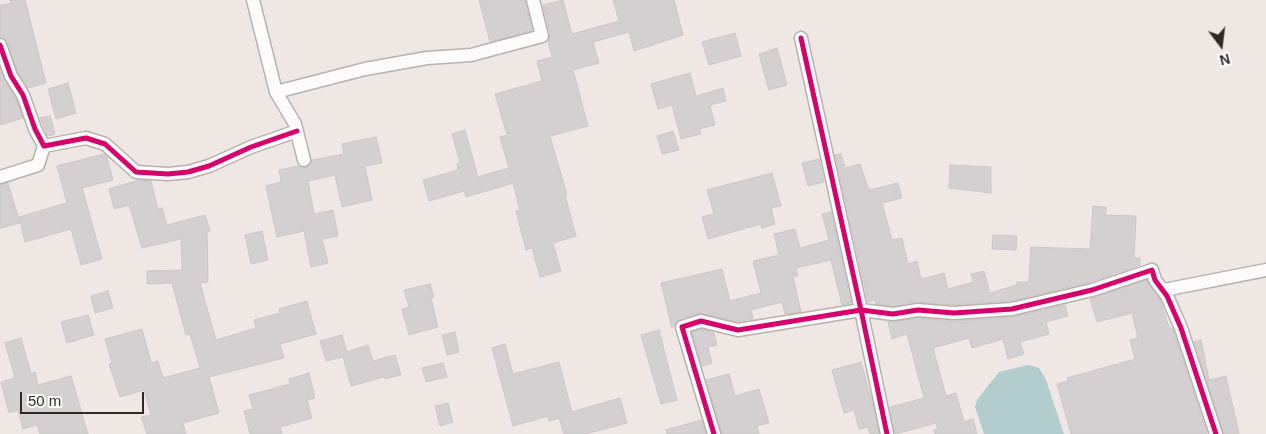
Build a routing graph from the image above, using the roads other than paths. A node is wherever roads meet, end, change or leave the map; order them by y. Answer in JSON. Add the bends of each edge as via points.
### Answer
{"nodes":[{"id":1,"x":253,"y":0,"type":"edge"},
{"id":2,"x":533,"y":0,"type":"edge"},
{"id":3,"x":801,"y":38,"type":"dead end"},
{"id":4,"x":0,"y":45,"type":"edge"},
{"id":5,"x":276,"y":92,"type":"junction"},
{"id":6,"x":297,"y":131,"type":"junction"},
{"id":7,"x":44,"y":146,"type":"junction"},
{"id":8,"x":304,"y":160,"type":"dead end"},
{"id":9,"x":0,"y":177,"type":"edge"},
{"id":10,"x":1266,"y":270,"type":"edge"},
{"id":11,"x":1164,"y":290,"type":"junction"},
{"id":12,"x":861,"y":310,"type":"junction"},
{"id":13,"x":714,"y":434,"type":"edge"},
{"id":14,"x":887,"y":434,"type":"edge"},
{"id":15,"x":1216,"y":434,"type":"edge"}],
"edges":[{"from":1,"to":5,"type":"street"},
{"from":2,"to":5,"type":"street","via":[[542,36],[471,55],[427,58],[365,69]]},
{"from":3,"to":12,"type":"street"},
{"from":4,"to":7,"type":"street"},
{"from":5,"to":6,"type":"street"},
{"from":6,"to":7,"type":"street","via":[[209,166],[168,174],[136,172],[105,144],[86,138]]},
{"from":6,"to":8,"type":"street"},
{"from":7,"to":9,"type":"street","via":[[38,165]]},
{"from":10,"to":11,"type":"street"},
{"from":11,"to":12,"type":"street","via":[[1152,270],[1092,290],[1012,309],[918,310],[893,314]]},
{"from":11,"to":15,"type":"street","via":[[1181,328]]},
{"from":12,"to":13,"type":"street","via":[[738,330],[701,321],[682,327]]},
{"from":12,"to":14,"type":"street"}]}
